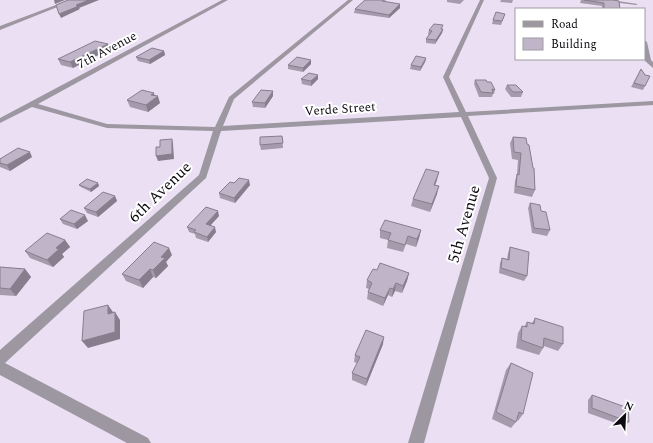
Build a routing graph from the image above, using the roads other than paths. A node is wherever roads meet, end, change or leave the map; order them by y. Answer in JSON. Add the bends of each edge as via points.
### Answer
{"nodes":[{"id":1,"x":74,"y":0,"type":"edge"},
{"id":2,"x":226,"y":0,"type":"edge"},
{"id":3,"x":351,"y":0,"type":"edge"},
{"id":4,"x":482,"y":0,"type":"edge"},
{"id":5,"x":598,"y":0,"type":"edge"},
{"id":6,"x":636,"y":6,"type":"edge"},
{"id":7,"x":0,"y":28,"type":"edge"},
{"id":8,"x":645,"y":47,"type":"edge"},
{"id":9,"x":653,"y":66,"type":"edge"},
{"id":10,"x":653,"y":103,"type":"edge"},
{"id":11,"x":31,"y":104,"type":"junction"},
{"id":12,"x":462,"y":114,"type":"junction"},
{"id":13,"x":0,"y":121,"type":"edge"},
{"id":14,"x":218,"y":129,"type":"junction"},
{"id":15,"x":0,"y":358,"type":"edge"},
{"id":16,"x":0,"y":368,"type":"edge"},
{"id":17,"x":143,"y":443,"type":"edge"},
{"id":18,"x":416,"y":443,"type":"edge"}],
"edges":[{"from":1,"to":7,"type":"street"},
{"from":2,"to":11,"type":"street","name":"7th Avenue"},
{"from":3,"to":14,"type":"street","name":"6th Avenue","via":[[231,98]]},
{"from":4,"to":12,"type":"street","name":"5th Avenue","via":[[446,77]]},
{"from":5,"to":6,"type":"street","via":[[620,2],[621,7]]},
{"from":8,"to":9,"type":"street","via":[[648,61]]},
{"from":10,"to":12,"type":"street","name":"Verde Street"},
{"from":11,"to":13,"type":"street","name":"7th Avenue"},
{"from":11,"to":14,"type":"street","name":"Verde Street","via":[[107,126]]},
{"from":12,"to":14,"type":"street","name":"Verde Street"},
{"from":12,"to":18,"type":"street","name":"5th Avenue","via":[[493,178]]},
{"from":14,"to":15,"type":"street","name":"6th Avenue","via":[[203,176]]},
{"from":16,"to":17,"type":"street"}]}
